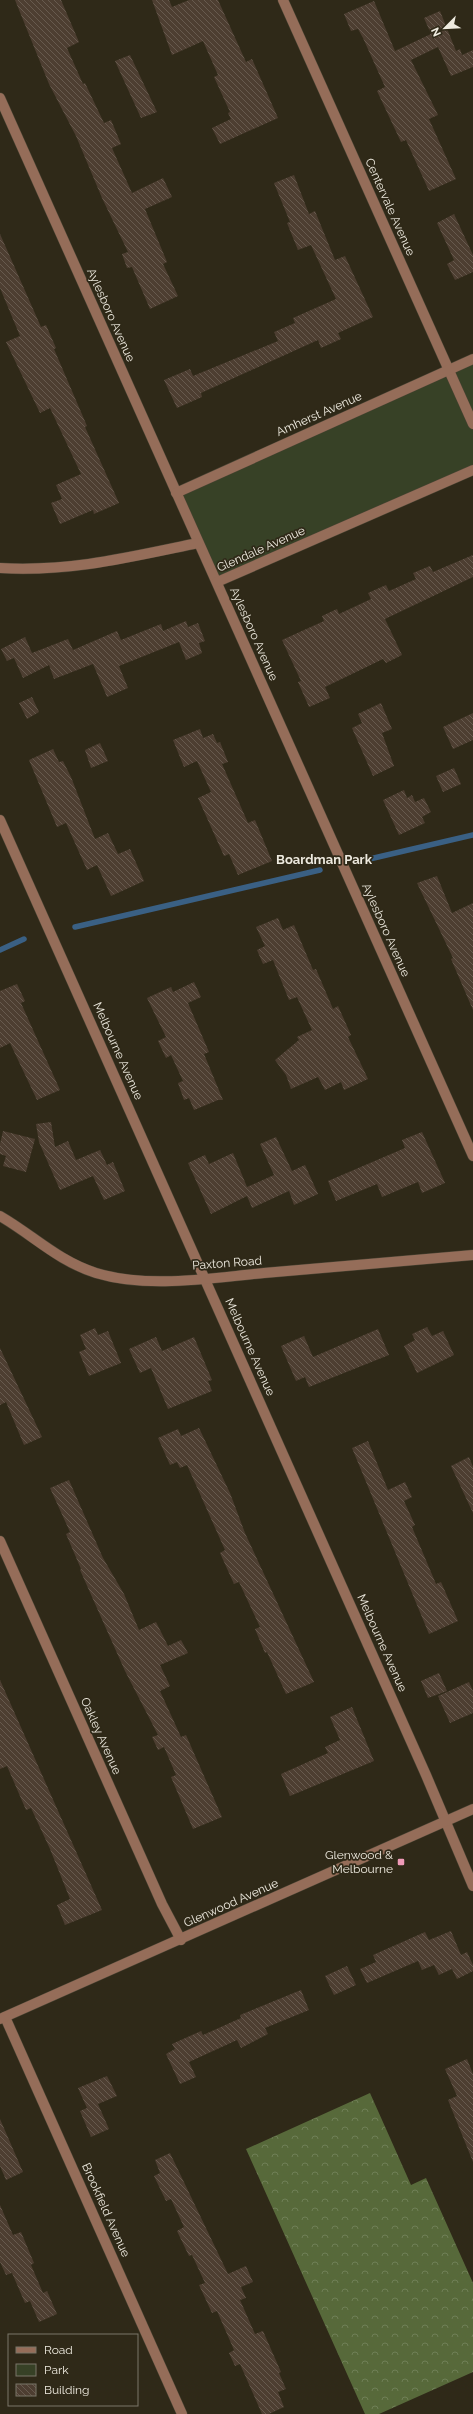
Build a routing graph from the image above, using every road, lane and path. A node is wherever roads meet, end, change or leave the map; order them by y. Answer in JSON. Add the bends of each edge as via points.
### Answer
{"nodes":[{"id":1,"x":284,"y":0,"type":"edge"},
{"id":2,"x":0,"y":98,"type":"edge"},
{"id":3,"x":473,"y":359,"type":"edge"},
{"id":4,"x":449,"y":370,"type":"junction"},
{"id":5,"x":473,"y":424,"type":"edge"},
{"id":6,"x":473,"y":470,"type":"edge"},
{"id":7,"x":176,"y":492,"type":"junction"},
{"id":8,"x":198,"y":543,"type":"junction"},
{"id":9,"x":0,"y":568,"type":"edge"},
{"id":10,"x":217,"y":582,"type":"junction"},
{"id":11,"x":0,"y":820,"type":"edge"},
{"id":12,"x":473,"y":1156,"type":"edge"},
{"id":13,"x":0,"y":1216,"type":"edge"},
{"id":14,"x":473,"y":1255,"type":"edge"},
{"id":15,"x":205,"y":1278,"type":"junction"},
{"id":16,"x":0,"y":1540,"type":"edge"},
{"id":17,"x":473,"y":1809,"type":"edge"},
{"id":18,"x":445,"y":1822,"type":"junction"},
{"id":19,"x":473,"y":1886,"type":"edge"},
{"id":20,"x":181,"y":1940,"type":"junction"},
{"id":21,"x":3,"y":2018,"type":"edge"},
{"id":22,"x":182,"y":2414,"type":"edge"}],
"edges":[{"from":1,"to":4,"type":"street","name":"Centervale Avenue"},
{"from":2,"to":7,"type":"street","name":"Aylesboro Avenue"},
{"from":3,"to":4,"type":"street","name":"Amherst Avenue"},
{"from":4,"to":5,"type":"street","name":"Centervale Avenue"},
{"from":4,"to":7,"type":"street","name":"Amherst Avenue"},
{"from":6,"to":10,"type":"street","name":"Glendale Avenue"},
{"from":7,"to":8,"type":"street","name":"Aylesboro Avenue"},
{"from":8,"to":9,"type":"street","via":[[100,564],[54,568]]},
{"from":8,"to":10,"type":"street","name":"Glendale Avenue"},
{"from":10,"to":12,"type":"street","name":"Aylesboro Avenue"},
{"from":11,"to":15,"type":"street","name":"Melbourne Avenue"},
{"from":13,"to":15,"type":"street","name":"Paxton Road","via":[[57,1256],[96,1273],[154,1282]]},
{"from":14,"to":15,"type":"street","name":"Paxton Road"},
{"from":15,"to":18,"type":"street","name":"Melbourne Avenue"},
{"from":16,"to":20,"type":"street","name":"Oakley Avenue","via":[[162,1904]]},
{"from":17,"to":18,"type":"street","name":"Glenwood Avenue"},
{"from":18,"to":19,"type":"street","name":"Melbourne Avenue"},
{"from":18,"to":20,"type":"street","name":"Glenwood Avenue"},
{"from":20,"to":21,"type":"street","name":"Glenwood Avenue"},
{"from":21,"to":22,"type":"street","name":"Brookfield Avenue"}]}
